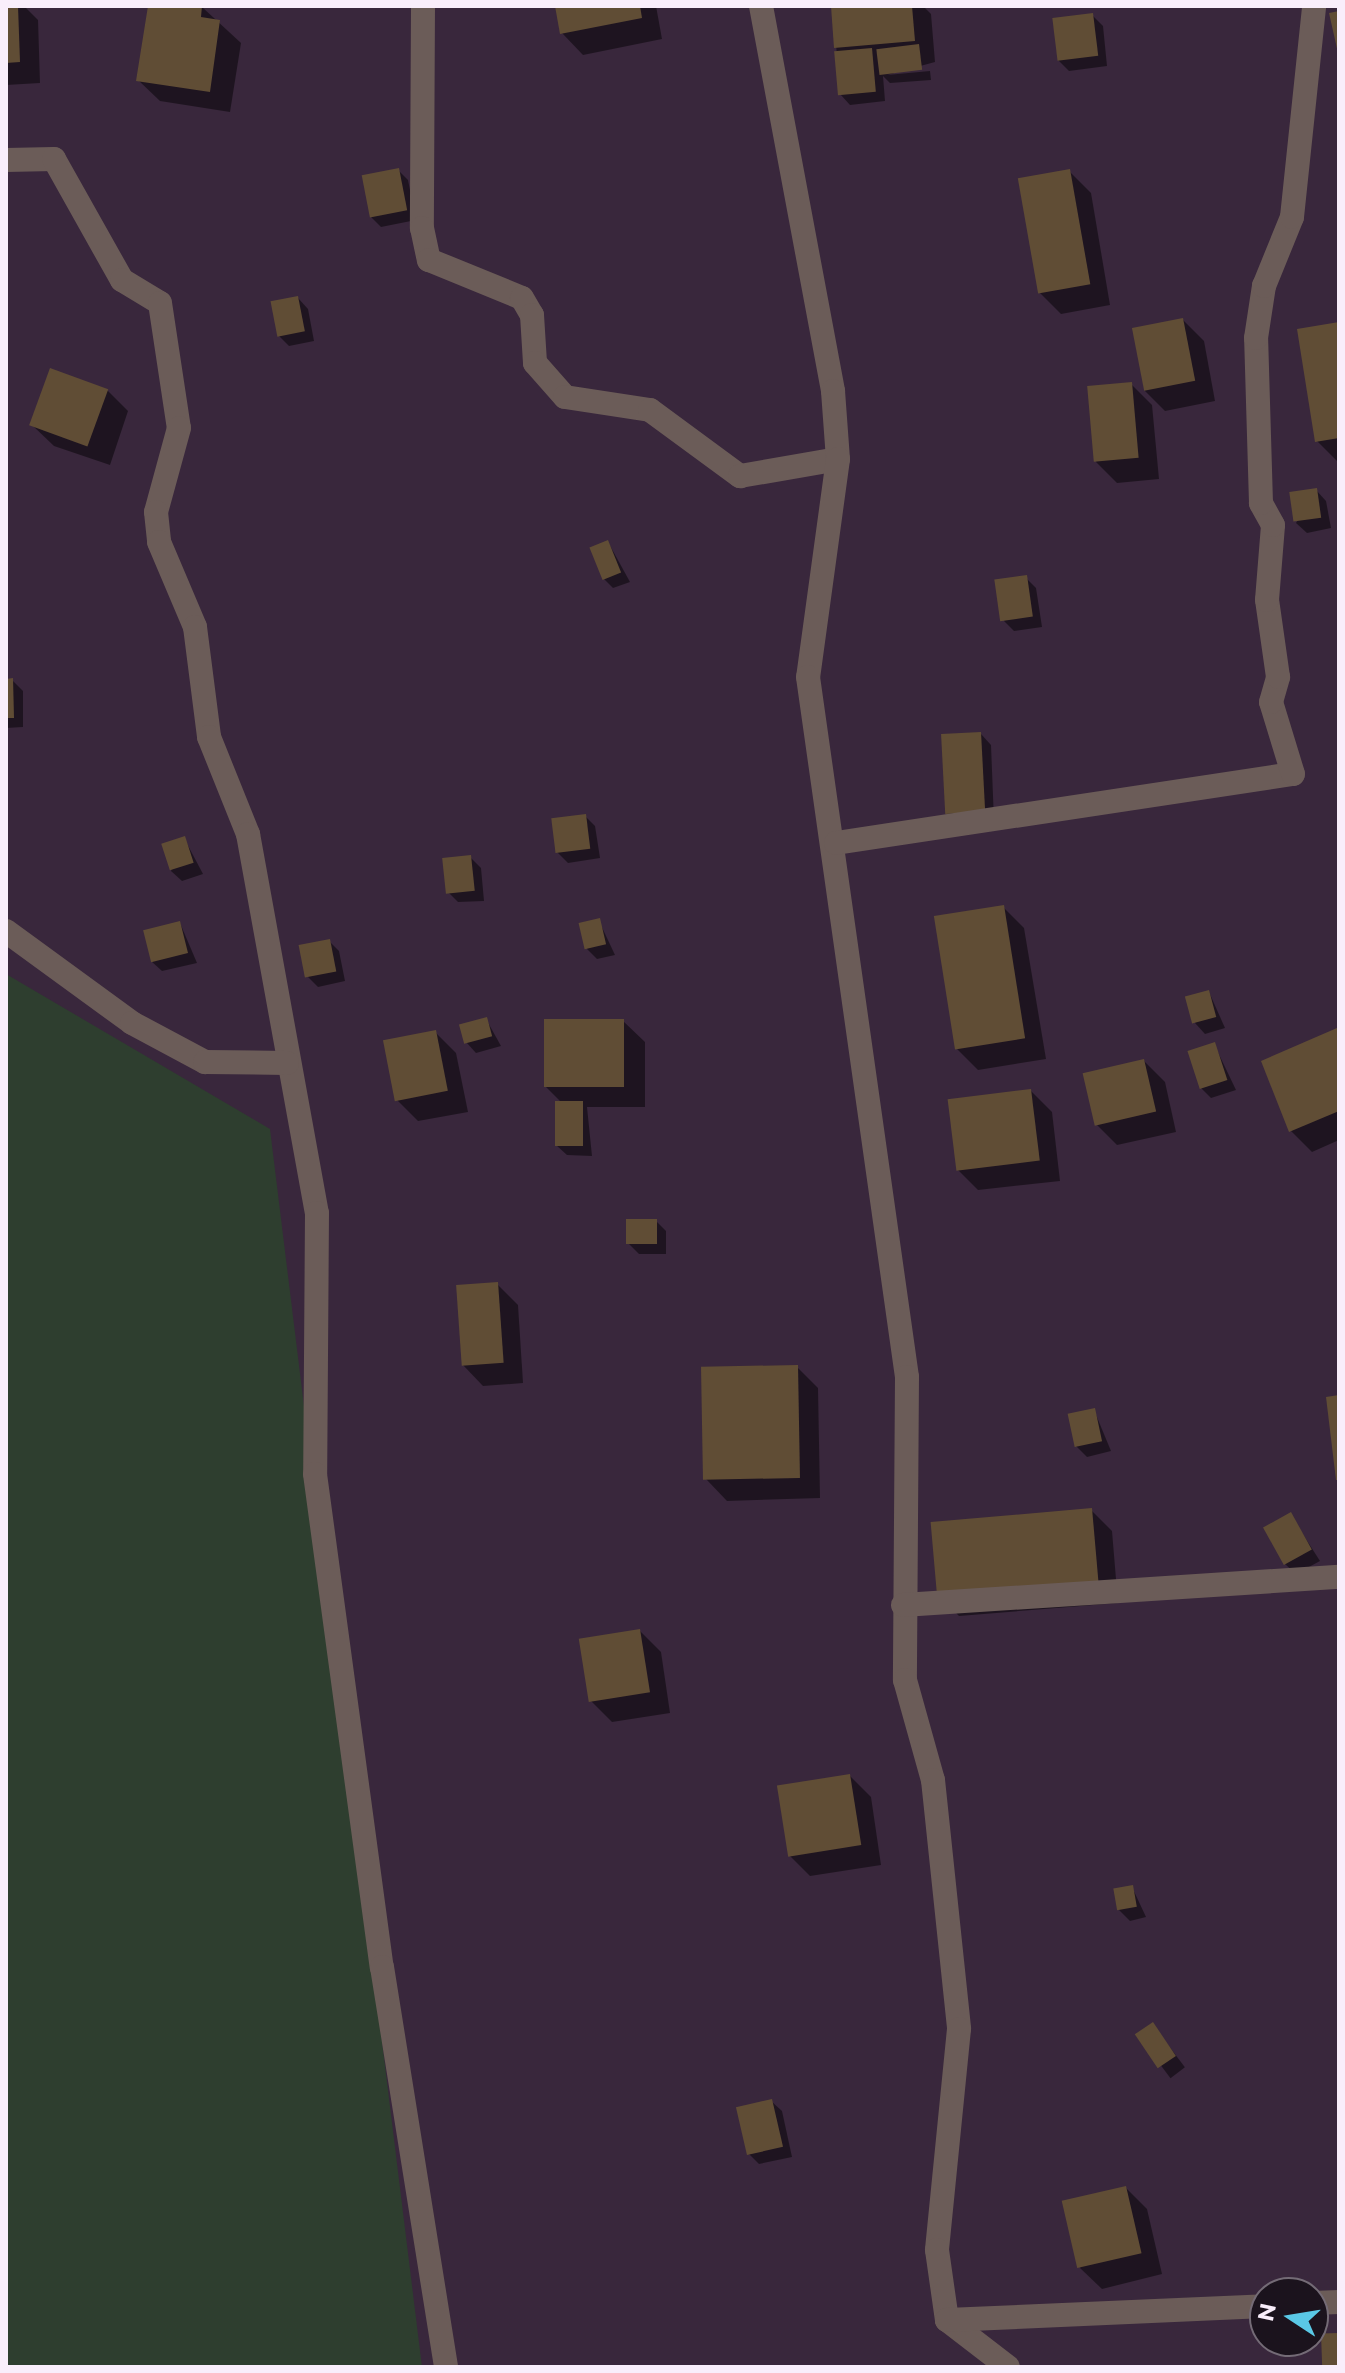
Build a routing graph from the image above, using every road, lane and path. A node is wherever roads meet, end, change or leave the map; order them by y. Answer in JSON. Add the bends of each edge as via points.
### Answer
{"nodes":[{"id":1,"x":423,"y":6,"type":"edge"},
{"id":2,"x":761,"y":6,"type":"edge"},
{"id":3,"x":1314,"y":6,"type":"edge"},
{"id":4,"x":6,"y":160,"type":"edge"},
{"id":5,"x":838,"y":459,"type":"junction"},
{"id":6,"x":836,"y":843,"type":"junction"},
{"id":7,"x":6,"y":931,"type":"edge"},
{"id":8,"x":287,"y":1063,"type":"junction"},
{"id":9,"x":1339,"y":1577,"type":"edge"},
{"id":10,"x":903,"y":1605,"type":"junction"},
{"id":11,"x":1249,"y":2307,"type":"edge"},
{"id":12,"x":947,"y":2320,"type":"junction"},
{"id":13,"x":446,"y":2367,"type":"edge"},
{"id":14,"x":1008,"y":2367,"type":"edge"}],
"edges":[{"from":1,"to":5,"type":"street","via":[[422,228],[429,260],[522,298],[532,315],[535,363],[565,397],[650,410],[740,476]]},
{"from":2,"to":5,"type":"street","via":[[833,391]]},
{"from":3,"to":6,"type":"street","via":[[1292,217],[1264,286],[1256,338],[1261,503],[1273,525],[1267,600],[1278,677],[1271,702],[1293,774]]},
{"from":4,"to":8,"type":"street","via":[[54,159],[122,280],[160,303],[179,428],[156,512],[159,542],[195,627],[209,737],[248,834]]},
{"from":5,"to":6,"type":"street","via":[[808,677]]},
{"from":6,"to":10,"type":"street","via":[[907,1377]]},
{"from":7,"to":8,"type":"street","via":[[132,1023],[205,1062]]},
{"from":8,"to":13,"type":"street","via":[[317,1213],[315,1474],[382,1967]]},
{"from":9,"to":10,"type":"street"},
{"from":10,"to":12,"type":"street","via":[[905,1680],[933,1780],[959,2029],[937,2250]]},
{"from":11,"to":12,"type":"street"},
{"from":12,"to":14,"type":"street"}]}
